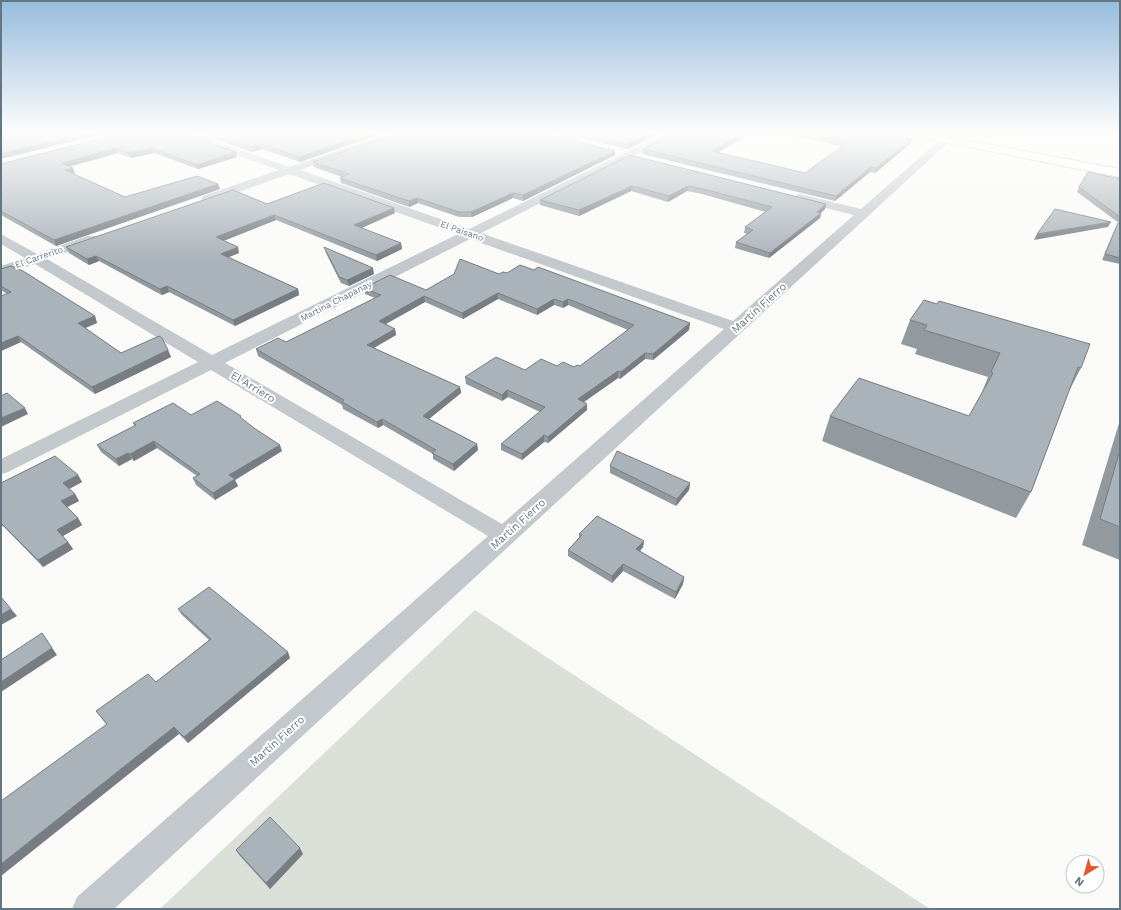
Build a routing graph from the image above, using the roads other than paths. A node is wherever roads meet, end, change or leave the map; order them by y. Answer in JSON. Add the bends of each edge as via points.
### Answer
{"nodes":[{"id":1,"x":271,"y":176,"type":"edge"},
{"id":2,"x":308,"y":176,"type":"edge"},
{"id":3,"x":585,"y":176,"type":"edge"},
{"id":4,"x":906,"y":176,"type":"edge"},
{"id":5,"x":788,"y":195,"type":"edge"},
{"id":6,"x":192,"y":204,"type":"edge"},
{"id":7,"x":864,"y":214,"type":"junction"},
{"id":8,"x":470,"y":234,"type":"junction"},
{"id":9,"x":103,"y":235,"type":"edge"},
{"id":10,"x":1,"y":238,"type":"edge"},
{"id":11,"x":36,"y":258,"type":"junction"},
{"id":12,"x":1,"y":271,"type":"edge"},
{"id":13,"x":737,"y":328,"type":"junction"},
{"id":14,"x":211,"y":363,"type":"junction"},
{"id":15,"x":1,"y":467,"type":"edge"},
{"id":16,"x":504,"y":536,"type":"junction"},
{"id":17,"x":89,"y":909,"type":"edge"}],
"edges":[{"from":1,"to":6,"type":"street"},
{"from":2,"to":8,"type":"street","name":"El Paisano"},
{"from":3,"to":8,"type":"street","name":"Martina Chapanay"},
{"from":4,"to":7,"type":"street","name":"Martín Fierro"},
{"from":5,"to":7,"type":"street"},
{"from":7,"to":13,"type":"street","name":"Martín Fierro"},
{"from":8,"to":13,"type":"street","name":"El Paisano"},
{"from":8,"to":14,"type":"street","name":"Martina Chapanay"},
{"from":9,"to":11,"type":"street","name":"El Carrerito"},
{"from":10,"to":11,"type":"street","name":"El Arriero"},
{"from":11,"to":12,"type":"street","name":"El Carrerito"},
{"from":11,"to":14,"type":"street","name":"El Arriero"},
{"from":13,"to":16,"type":"street","name":"Martín Fierro"},
{"from":14,"to":15,"type":"street","name":"Martina Chapanay"},
{"from":14,"to":16,"type":"street","name":"El Arriero"},
{"from":16,"to":17,"type":"street","name":"Martín Fierro"}]}
